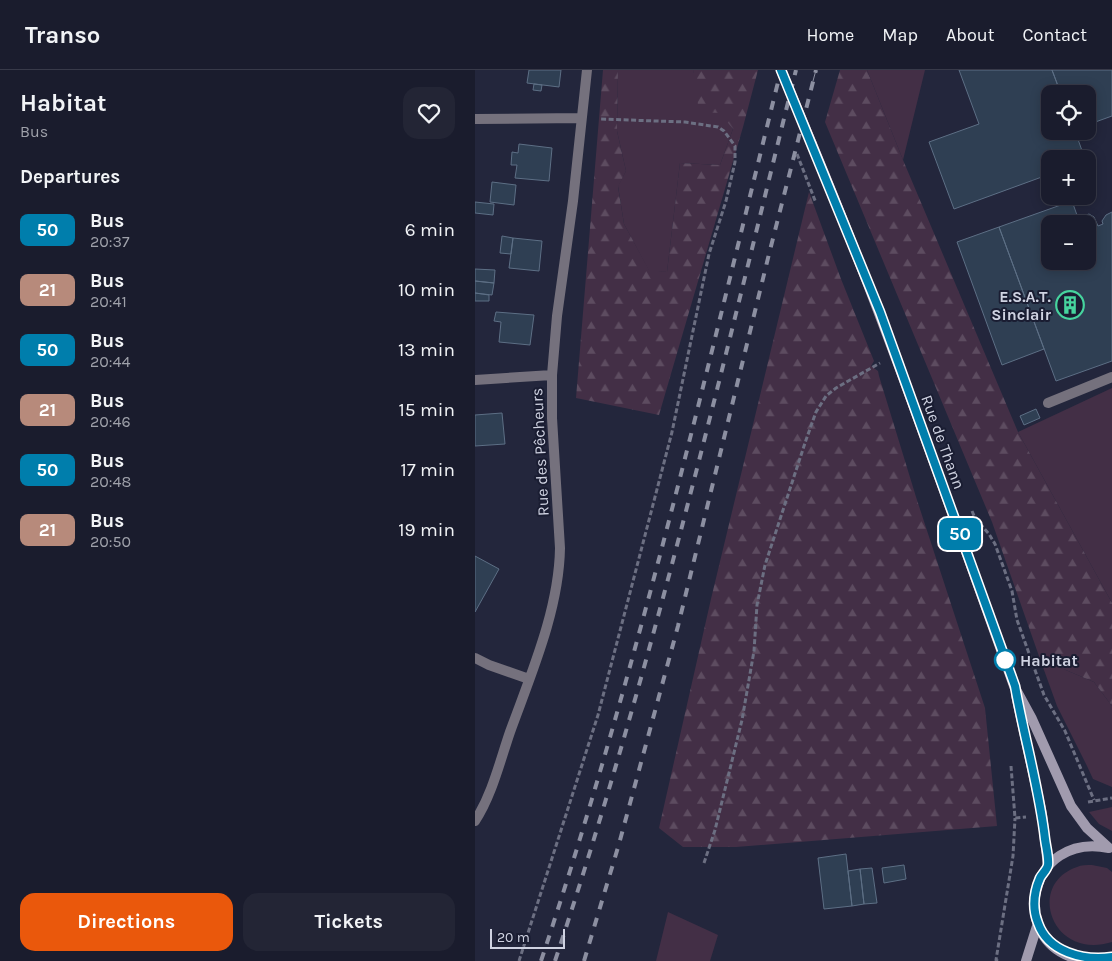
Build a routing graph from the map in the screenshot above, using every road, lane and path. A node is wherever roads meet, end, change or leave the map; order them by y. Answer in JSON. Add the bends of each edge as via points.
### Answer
{"nodes":[{"id":1,"x":587,"y":70,"type":"edge"},
{"id":2,"x":781,"y":70,"type":"edge"},
{"id":3,"x":581,"y":118,"type":"junction"},
{"id":4,"x":475,"y":119,"type":"edge"},
{"id":5,"x":880,"y":364,"type":"dead end"},
{"id":6,"x":552,"y":375,"type":"junction"},
{"id":7,"x":1112,"y":377,"type":"edge"},
{"id":8,"x":475,"y":380,"type":"edge"},
{"id":9,"x":1048,"y":403,"type":"dead end"},
{"id":10,"x":969,"y":504,"type":"dead end"},
{"id":11,"x":475,"y":658,"type":"edge"},
{"id":12,"x":529,"y":679,"type":"junction"},
{"id":13,"x":1015,"y":686,"type":"junction"},
{"id":14,"x":1095,"y":800,"type":"dead end"},
{"id":15,"x":1015,"y":818,"type":"dead end"},
{"id":16,"x":475,"y":821,"type":"edge"},
{"id":17,"x":1110,"y":849,"type":"edge"},
{"id":18,"x":704,"y":863,"type":"dead end"},
{"id":19,"x":1048,"y":866,"type":"junction"},
{"id":20,"x":1038,"y":923,"type":"junction"},
{"id":21,"x":1110,"y":959,"type":"edge"},
{"id":22,"x":519,"y":961,"type":"edge"},
{"id":23,"x":996,"y":961,"type":"edge"},
{"id":24,"x":1026,"y":961,"type":"edge"},
{"id":25,"x":1083,"y":961,"type":"edge"}],
"edges":[{"from":1,"to":3,"type":"street","name":"Rue des Pêcheurs"},
{"from":2,"to":13,"type":"main road","name":"Rue de Thann","bridge":true,"via":[[867,278]]},
{"from":3,"to":4,"type":"street"},
{"from":3,"to":6,"type":"street","name":"Rue des Pêcheurs"},
{"from":3,"to":22,"type":"path","via":[[685,122],[718,127],[735,146],[735,162],[709,254],[672,432],[598,715]]},
{"from":5,"to":18,"type":"path","via":[[827,396],[816,412],[806,440],[765,565],[742,720]]},
{"from":6,"to":8,"type":"street"},
{"from":6,"to":12,"type":"street","name":"Rue des Pêcheurs","via":[[551,418],[560,568],[549,619]]},
{"from":7,"to":9,"type":"street"},
{"from":10,"to":14,"type":"path","via":[[975,518],[995,544],[1012,591],[1017,620],[1044,695],[1065,731]]},
{"from":11,"to":12,"type":"street"},
{"from":12,"to":16,"type":"street","name":"Rue des Pêcheurs"},
{"from":13,"to":17,"type":"main road","via":[[1071,806],[1087,828]]},
{"from":13,"to":19,"type":"main road","via":[[1042,814]]},
{"from":15,"to":23,"type":"path","via":[[1013,856]]},
{"from":17,"to":19,"type":"main road","via":[[1082,846],[1057,857]]},
{"from":19,"to":20,"type":"main road","via":[[1036,887]]},
{"from":20,"to":24,"type":"main road"},
{"from":20,"to":25,"type":"main road","via":[[1051,944]]},
{"from":21,"to":25,"type":"main road"}]}
